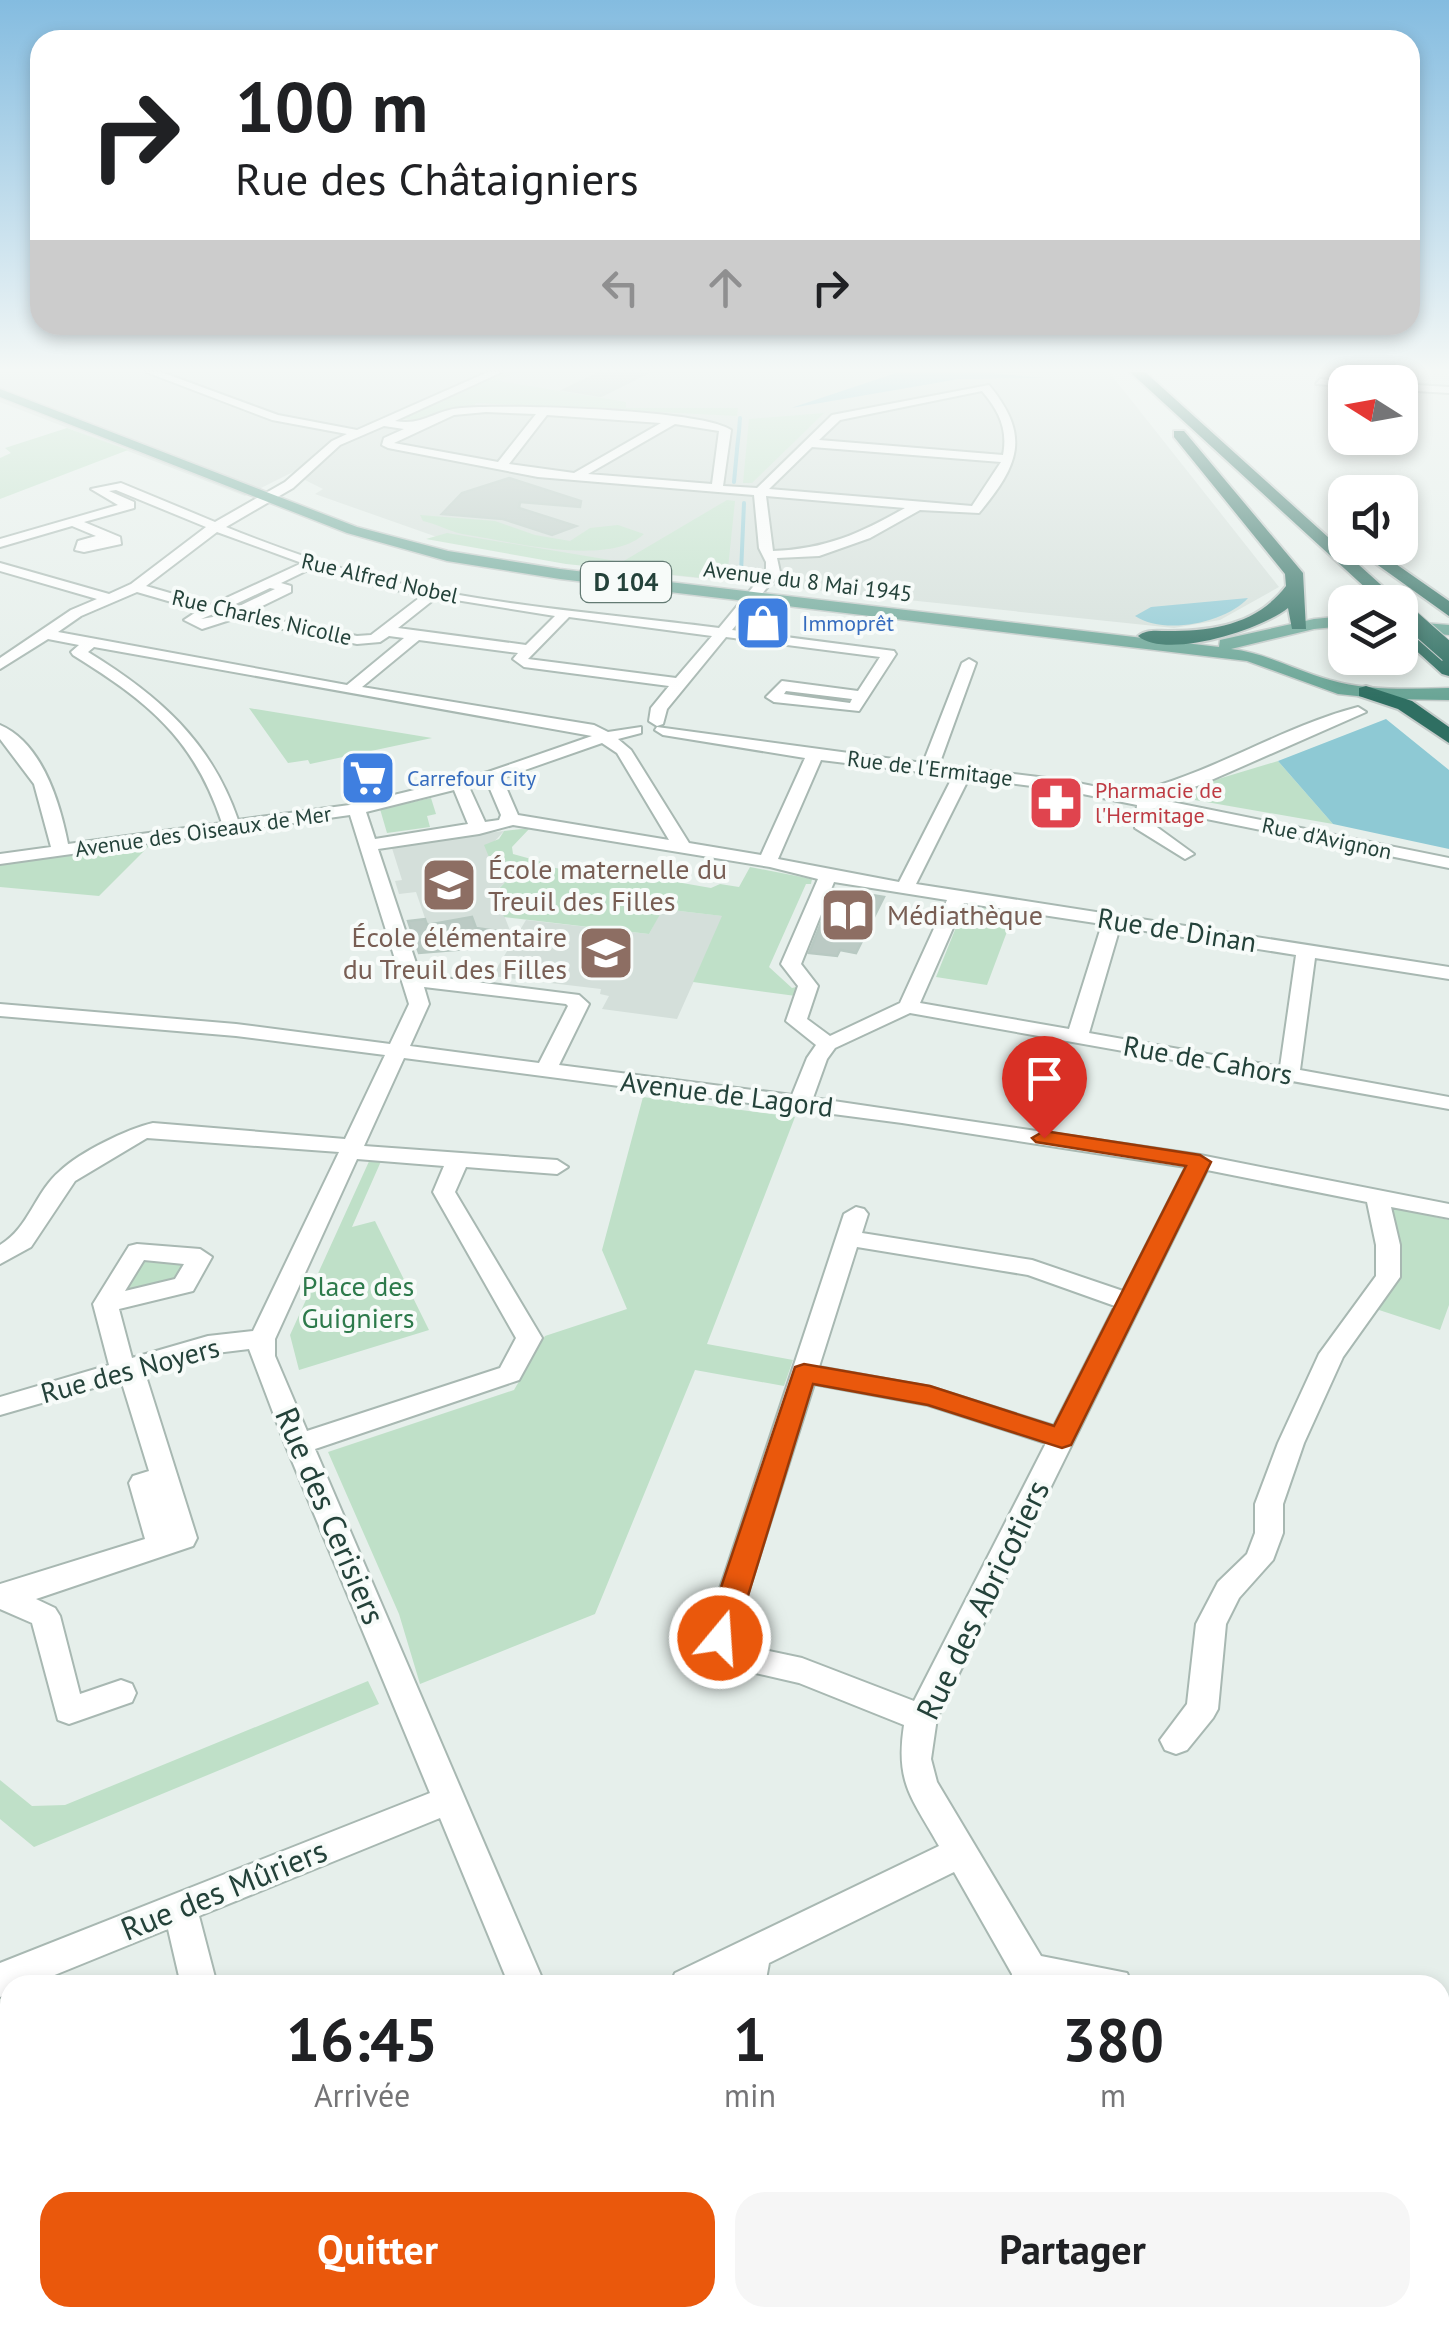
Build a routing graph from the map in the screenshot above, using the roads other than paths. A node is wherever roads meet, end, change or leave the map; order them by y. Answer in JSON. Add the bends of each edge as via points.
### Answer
{"nodes":[{"id":1,"x":233,"y":481,"type":"edge"},
{"id":2,"x":237,"y":481,"type":"edge"},
{"id":3,"x":290,"y":481,"type":"edge"},
{"id":4,"x":629,"y":481,"type":"edge"},
{"id":5,"x":718,"y":481,"type":"edge"},
{"id":6,"x":772,"y":481,"type":"edge"},
{"id":7,"x":1000,"y":481,"type":"edge"},
{"id":8,"x":1217,"y":481,"type":"edge"},
{"id":9,"x":1239,"y":481,"type":"edge"},
{"id":10,"x":1253,"y":481,"type":"edge"},
{"id":11,"x":1257,"y":481,"type":"edge"},
{"id":12,"x":717,"y":488,"type":"junction"},
{"id":13,"x":760,"y":492,"type":"junction"},
{"id":14,"x":272,"y":495,"type":"junction"},
{"id":15,"x":148,"y":500,"type":"junction"},
{"id":16,"x":128,"y":505,"type":"junction"},
{"id":17,"x":918,"y":506,"type":"junction"},
{"id":18,"x":71,"y":521,"type":"junction"},
{"id":19,"x":1328,"y":525,"type":"edge"},
{"id":20,"x":214,"y":528,"type":"junction"},
{"id":21,"x":108,"y":537,"type":"dead end"},
{"id":22,"x":0,"y":543,"type":"edge"},
{"id":23,"x":768,"y":556,"type":"junction"},
{"id":24,"x":312,"y":564,"type":"junction"},
{"id":25,"x":1386,"y":565,"type":"edge"},
{"id":26,"x":0,"y":566,"type":"edge"},
{"id":27,"x":270,"y":583,"type":"junction"},
{"id":28,"x":1355,"y":585,"type":"edge"},
{"id":29,"x":1366,"y":585,"type":"edge"},
{"id":30,"x":136,"y":587,"type":"junction"},
{"id":31,"x":1296,"y":587,"type":"junction"},
{"id":32,"x":750,"y":592,"type":"junction"},
{"id":33,"x":432,"y":594,"type":"junction"},
{"id":34,"x":105,"y":598,"type":"junction"},
{"id":35,"x":1449,"y":608,"type":"edge"},
{"id":36,"x":213,"y":609,"type":"junction"},
{"id":37,"x":566,"y":612,"type":"junction"},
{"id":38,"x":232,"y":615,"type":"junction"},
{"id":39,"x":1418,"y":621,"type":"edge"},
{"id":40,"x":1328,"y":622,"type":"edge"},
{"id":41,"x":1299,"y":625,"type":"junction"},
{"id":42,"x":1418,"y":630,"type":"edge"},
{"id":43,"x":1449,"y":630,"type":"edge"},
{"id":44,"x":386,"y":631,"type":"junction"},
{"id":45,"x":718,"y":632,"type":"junction"},
{"id":46,"x":46,"y":634,"type":"junction"},
{"id":47,"x":416,"y":635,"type":"junction"},
{"id":48,"x":1147,"y":636,"type":"junction"},
{"id":49,"x":1418,"y":636,"type":"edge"},
{"id":50,"x":1273,"y":638,"type":"junction"},
{"id":51,"x":94,"y":641,"type":"junction"},
{"id":52,"x":529,"y":650,"type":"junction"},
{"id":53,"x":1449,"y":654,"type":"edge"},
{"id":54,"x":1278,"y":663,"type":"junction"},
{"id":55,"x":969,"y":664,"type":"dead end"},
{"id":56,"x":0,"y":665,"type":"edge"},
{"id":57,"x":1449,"y":670,"type":"edge"},
{"id":58,"x":674,"y":682,"type":"junction"},
{"id":59,"x":352,"y":688,"type":"junction"},
{"id":60,"x":1449,"y":694,"type":"edge"},
{"id":61,"x":862,"y":696,"type":"junction"},
{"id":62,"x":1362,"y":702,"type":"junction"},
{"id":63,"x":637,"y":726,"type":"junction"},
{"id":64,"x":660,"y":726,"type":"junction"},
{"id":65,"x":0,"y":730,"type":"edge"},
{"id":66,"x":606,"y":736,"type":"junction"},
{"id":67,"x":1449,"y":737,"type":"edge"},
{"id":68,"x":815,"y":754,"type":"junction"},
{"id":69,"x":930,"y":767,"type":"junction"},
{"id":70,"x":964,"y":771,"type":"junction"},
{"id":71,"x":493,"y":776,"type":"junction"},
{"id":72,"x":460,"y":785,"type":"junction"},
{"id":73,"x":1146,"y":800,"type":"junction"},
{"id":74,"x":357,"y":809,"type":"junction"},
{"id":75,"x":505,"y":822,"type":"junction"},
{"id":76,"x":232,"y":828,"type":"junction"},
{"id":77,"x":478,"y":830,"type":"junction"},
{"id":78,"x":368,"y":844,"type":"junction"},
{"id":79,"x":684,"y":850,"type":"junction"},
{"id":80,"x":60,"y":851,"type":"junction"},
{"id":81,"x":1185,"y":854,"type":"dead end"},
{"id":82,"x":0,"y":859,"type":"edge"},
{"id":83,"x":770,"y":862,"type":"junction"},
{"id":84,"x":1449,"y":863,"type":"edge"},
{"id":85,"x":828,"y":876,"type":"junction"},
{"id":86,"x":905,"y":888,"type":"junction"},
{"id":87,"x":958,"y":896,"type":"junction"},
{"id":88,"x":1113,"y":920,"type":"junction"},
{"id":89,"x":1306,"y":950,"type":"junction"},
{"id":90,"x":1449,"y":972,"type":"edge"},
{"id":91,"x":412,"y":980,"type":"junction"},
{"id":92,"x":908,"y":1007,"type":"junction"},
{"id":93,"x":0,"y":1010,"type":"edge"},
{"id":94,"x":1077,"y":1038,"type":"junction"},
{"id":95,"x":828,"y":1044,"type":"junction"},
{"id":96,"x":398,"y":1052,"type":"junction"},
{"id":97,"x":545,"y":1072,"type":"junction"},
{"id":98,"x":1289,"y":1074,"type":"junction"},
{"id":99,"x":1449,"y":1102,"type":"edge"},
{"id":100,"x":800,"y":1104,"type":"junction"},
{"id":101,"x":352,"y":1149,"type":"junction"},
{"id":102,"x":459,"y":1158,"type":"junction"},
{"id":103,"x":1200,"y":1162,"type":"junction"},
{"id":104,"x":556,"y":1167,"type":"dead end"},
{"id":105,"x":1377,"y":1196,"type":"junction"},
{"id":106,"x":1449,"y":1210,"type":"edge"},
{"id":107,"x":0,"y":1256,"type":"edge"},
{"id":108,"x":1130,"y":1302,"type":"junction"},
{"id":109,"x":105,"y":1304,"type":"dead end"},
{"id":110,"x":262,"y":1338,"type":"junction"},
{"id":111,"x":127,"y":1370,"type":"junction"},
{"id":112,"x":804,"y":1373,"type":"junction"},
{"id":113,"x":0,"y":1406,"type":"edge"},
{"id":114,"x":1062,"y":1438,"type":"junction"},
{"id":115,"x":298,"y":1444,"type":"junction"},
{"id":116,"x":2,"y":1597,"type":"edge"},
{"id":117,"x":41,"y":1601,"type":"junction"},
{"id":118,"x":122,"y":1693,"type":"dead end"},
{"id":119,"x":922,"y":1718,"type":"junction"},
{"id":120,"x":1176,"y":1740,"type":"dead end"},
{"id":121,"x":448,"y":1800,"type":"junction"},
{"id":122,"x":962,"y":1851,"type":"junction"},
{"id":123,"x":180,"y":1908,"type":"junction"},
{"id":124,"x":750,"y":1970,"type":"edge"},
{"id":125,"x":12,"y":1975,"type":"edge"},
{"id":126,"x":197,"y":1975,"type":"edge"},
{"id":127,"x":523,"y":1975,"type":"edge"},
{"id":128,"x":1028,"y":1975,"type":"edge"}],
"edges":[{"from":1,"to":14,"type":"main road","name":"Avenue du 8 Mai 1945","number":"D 104"},
{"from":2,"to":14,"type":"main road","name":"Avenue du 8 Mai 1945","number":"D 104"},
{"from":3,"to":14,"type":"street"},
{"from":4,"to":12,"type":"street"},
{"from":5,"to":12,"type":"street"},
{"from":6,"to":13,"type":"street"},
{"from":7,"to":17,"type":"street","via":[[976,510]]},
{"from":8,"to":31,"type":"highway","via":[[1294,573]]},
{"from":9,"to":28,"type":"highway"},
{"from":10,"to":29,"type":"highway"},
{"from":11,"to":19,"type":"highway"},
{"from":12,"to":13,"type":"street"},
{"from":13,"to":17,"type":"street"},
{"from":13,"to":23,"type":"street"},
{"from":14,"to":20,"type":"street"},
{"from":14,"to":32,"type":"main road","name":"Avenue du 8 Mai 1945","number":"D 104","via":[[372,537],[446,556]]},
{"from":15,"to":16,"type":"street"},
{"from":15,"to":16,"type":"street","name":"Rue Alfred Nobel","via":[[115,486],[97,489]]},
{"from":15,"to":20,"type":"street","name":"Rue Alfred Nobel"},
{"from":16,"to":18,"type":"street"},
{"from":17,"to":23,"type":"street","via":[[866,535],[814,553]]},
{"from":18,"to":21,"type":"street"},
{"from":18,"to":22,"type":"street"},
{"from":20,"to":24,"type":"street","name":"Rue Alfred Nobel"},
{"from":20,"to":30,"type":"street"},
{"from":23,"to":32,"type":"street"},
{"from":24,"to":27,"type":"street"},
{"from":24,"to":33,"type":"street","name":"Rue Alfred Nobel"},
{"from":25,"to":35,"type":"highway"},
{"from":26,"to":34,"type":"street"},
{"from":27,"to":36,"type":"street"},
{"from":27,"to":38,"type":"street","via":[[286,589]]},
{"from":30,"to":34,"type":"street"},
{"from":30,"to":36,"type":"street","name":"Rue Charles Nicolle"},
{"from":31,"to":41,"type":"highway"},
{"from":31,"to":48,"type":"highway","via":[[1285,604],[1237,628]]},
{"from":32,"to":45,"type":"street"},
{"from":32,"to":48,"type":"main road","name":"Avenue du 8 Mai 1945","number":"D 104"},
{"from":32,"to":54,"type":"main road","name":"Avenue du 8 Mai 1945","number":"D 104"},
{"from":33,"to":37,"type":"street","name":"Rue Alfred Nobel"},
{"from":33,"to":44,"type":"street"},
{"from":34,"to":46,"type":"street"},
{"from":36,"to":38,"type":"street","name":"Rue Charles Nicolle"},
{"from":36,"to":38,"type":"street","via":[[191,620],[208,625]]},
{"from":37,"to":45,"type":"street","name":"Rue Alfred Nobel"},
{"from":37,"to":52,"type":"street"},
{"from":38,"to":44,"type":"street","name":"Rue Charles Nicolle","via":[[357,640]]},
{"from":39,"to":43,"type":"main road"},
{"from":40,"to":41,"type":"main road","name":"Avenue du 8 Mai 1945"},
{"from":41,"to":50,"type":"main road","name":"Avenue du 8 Mai 1945"},
{"from":42,"to":53,"type":"highway","bridge":true},
{"from":44,"to":47,"type":"street","name":"Rue Charles Nicolle"},
{"from":45,"to":58,"type":"street"},
{"from":45,"to":61,"type":"street","name":"Rue Alfred Nobel","via":[[889,654]]},
{"from":46,"to":51,"type":"street"},
{"from":46,"to":56,"type":"street"},
{"from":47,"to":52,"type":"street","name":"Rue Charles Nicolle"},
{"from":47,"to":59,"type":"street"},
{"from":48,"to":50,"type":"main road","name":"Avenue du 8 Mai 1945","number":"D 104","via":[[1228,644]]},
{"from":49,"to":57,"type":"highway"},
{"from":50,"to":54,"type":"main road","via":[[1270,650]]},
{"from":51,"to":59,"type":"street"},
{"from":51,"to":76,"type":"street","via":[[78,652],[154,700],[197,745]]},
{"from":52,"to":58,"type":"street","via":[[520,661]]},
{"from":54,"to":62,"type":"main road","name":"Avenue du 8 Mai 1945"},
{"from":55,"to":69,"type":"street"},
{"from":58,"to":63,"type":"street"},
{"from":58,"to":64,"type":"street","via":[[659,708]]},
{"from":59,"to":66,"type":"street"},
{"from":60,"to":62,"type":"main road","name":"Avenue du 8 Mai 1945"},
{"from":61,"to":61,"type":"street","via":[[782,686],[774,697],[854,708]]},
{"from":62,"to":67,"type":"highway","via":[[1405,706]]},
{"from":62,"to":73,"type":"street"},
{"from":63,"to":64,"type":"street","name":"Rue de l'Ermitage","via":[[646,734]]},
{"from":63,"to":66,"type":"street","name":"Avenue des Oiseaux de Mer"},
{"from":64,"to":68,"type":"street","name":"Rue de l'Ermitage"},
{"from":65,"to":80,"type":"street","via":[[52,798]]},
{"from":66,"to":71,"type":"street","name":"Avenue des Oiseaux de Mer"},
{"from":66,"to":79,"type":"street","via":[[623,750]]},
{"from":68,"to":69,"type":"street","name":"Rue de l'Ermitage"},
{"from":68,"to":83,"type":"street"},
{"from":69,"to":70,"type":"street","name":"Rue de l'Ermitage"},
{"from":70,"to":73,"type":"street","name":"Rue de l'Ermitage"},
{"from":70,"to":86,"type":"street"},
{"from":71,"to":72,"type":"street","name":"Avenue des Oiseaux de Mer"},
{"from":71,"to":75,"type":"street"},
{"from":72,"to":74,"type":"street","name":"Avenue des Oiseaux de Mer"},
{"from":72,"to":77,"type":"street"},
{"from":73,"to":81,"type":"street","via":[[1141,824]]},
{"from":73,"to":84,"type":"street","name":"Rue d'Avignon"},
{"from":74,"to":76,"type":"street","name":"Avenue des Oiseaux de Mer"},
{"from":74,"to":78,"type":"street"},
{"from":75,"to":77,"type":"street"},
{"from":75,"to":79,"type":"street","name":"Rue de Dinan"},
{"from":76,"to":80,"type":"street","name":"Avenue des Oiseaux de Mer"},
{"from":77,"to":78,"type":"street"},
{"from":78,"to":91,"type":"street"},
{"from":79,"to":83,"type":"street","name":"Rue de Dinan"},
{"from":80,"to":82,"type":"street","name":"Avenue des Oiseaux de Mer"},
{"from":83,"to":85,"type":"street","name":"Rue de Dinan"},
{"from":85,"to":86,"type":"street","name":"Rue de Dinan"},
{"from":85,"to":95,"type":"street","via":[[791,964],[808,986],[796,1021]]},
{"from":86,"to":87,"type":"street","name":"Rue de Dinan"},
{"from":87,"to":88,"type":"street","name":"Rue de Dinan"},
{"from":87,"to":92,"type":"street"},
{"from":88,"to":89,"type":"street","name":"Rue de Dinan"},
{"from":88,"to":94,"type":"street"},
{"from":89,"to":90,"type":"street","name":"Rue de Dinan"},
{"from":89,"to":98,"type":"street"},
{"from":91,"to":96,"type":"street","via":[[418,1004]]},
{"from":91,"to":97,"type":"street","via":[[572,999],[579,1004]]},
{"from":92,"to":94,"type":"street","name":"Rue de Cahors"},
{"from":92,"to":95,"type":"street"},
{"from":93,"to":96,"type":"street","name":"Avenue de Lagord"},
{"from":94,"to":98,"type":"street","name":"Rue de Cahors"},
{"from":95,"to":100,"type":"street"},
{"from":96,"to":97,"type":"street","name":"Avenue de Lagord"},
{"from":96,"to":101,"type":"street"},
{"from":97,"to":100,"type":"street","name":"Avenue de Lagord"},
{"from":98,"to":99,"type":"street","name":"Rue de Cahors"},
{"from":100,"to":103,"type":"street","name":"Avenue de Lagord"},
{"from":101,"to":102,"type":"street"},
{"from":101,"to":107,"type":"street","via":[[153,1130],[67,1176],[23,1242]]},
{"from":101,"to":110,"type":"street"},
{"from":102,"to":104,"type":"street"},
{"from":102,"to":115,"type":"street","via":[[444,1192],[530,1338],[510,1374]]},
{"from":103,"to":105,"type":"street","name":"Avenue de Lagord"},
{"from":103,"to":108,"type":"street","name":"Rue des Abricotiers"},
{"from":105,"to":106,"type":"street","name":"Avenue de Lagord"},
{"from":105,"to":120,"type":"street","via":[[1388,1277],[1332,1354],[1286,1458],[1259,1560],[1228,1590],[1211,1624],[1202,1709]]},
{"from":108,"to":112,"type":"street","via":[[1032,1268],[852,1226]]},
{"from":108,"to":114,"type":"street","name":"Rue des Abricotiers"},
{"from":109,"to":111,"type":"street"},
{"from":110,"to":111,"type":"street","name":"Rue des Noyers","via":[[208,1345]]},
{"from":110,"to":115,"type":"street","name":"Rue des Cerisiers","via":[[262,1356]]},
{"from":111,"to":113,"type":"street","name":"Rue des Noyers"},
{"from":111,"to":117,"type":"street","via":[[183,1538]]},
{"from":112,"to":114,"type":"street","via":[[930,1396]]},
{"from":112,"to":119,"type":"street","via":[[714,1652],[802,1671]]},
{"from":114,"to":119,"type":"street","name":"Rue des Abricotiers"},
{"from":115,"to":121,"type":"street","name":"Rue des Cerisiers"},
{"from":116,"to":117,"type":"street"},
{"from":117,"to":118,"type":"street","via":[[69,1711]]},
{"from":119,"to":122,"type":"street","name":"Rue des Abricotiers","via":[[915,1758],[922,1786]]},
{"from":121,"to":123,"type":"street","name":"Rue des Mûriers"},
{"from":121,"to":127,"type":"street","name":"Rue des Cerisiers"},
{"from":122,"to":124,"type":"street"},
{"from":122,"to":128,"type":"street","name":"Rue des Abricotiers"},
{"from":123,"to":125,"type":"street","name":"Rue des Mûriers"},
{"from":123,"to":126,"type":"street"}]}
